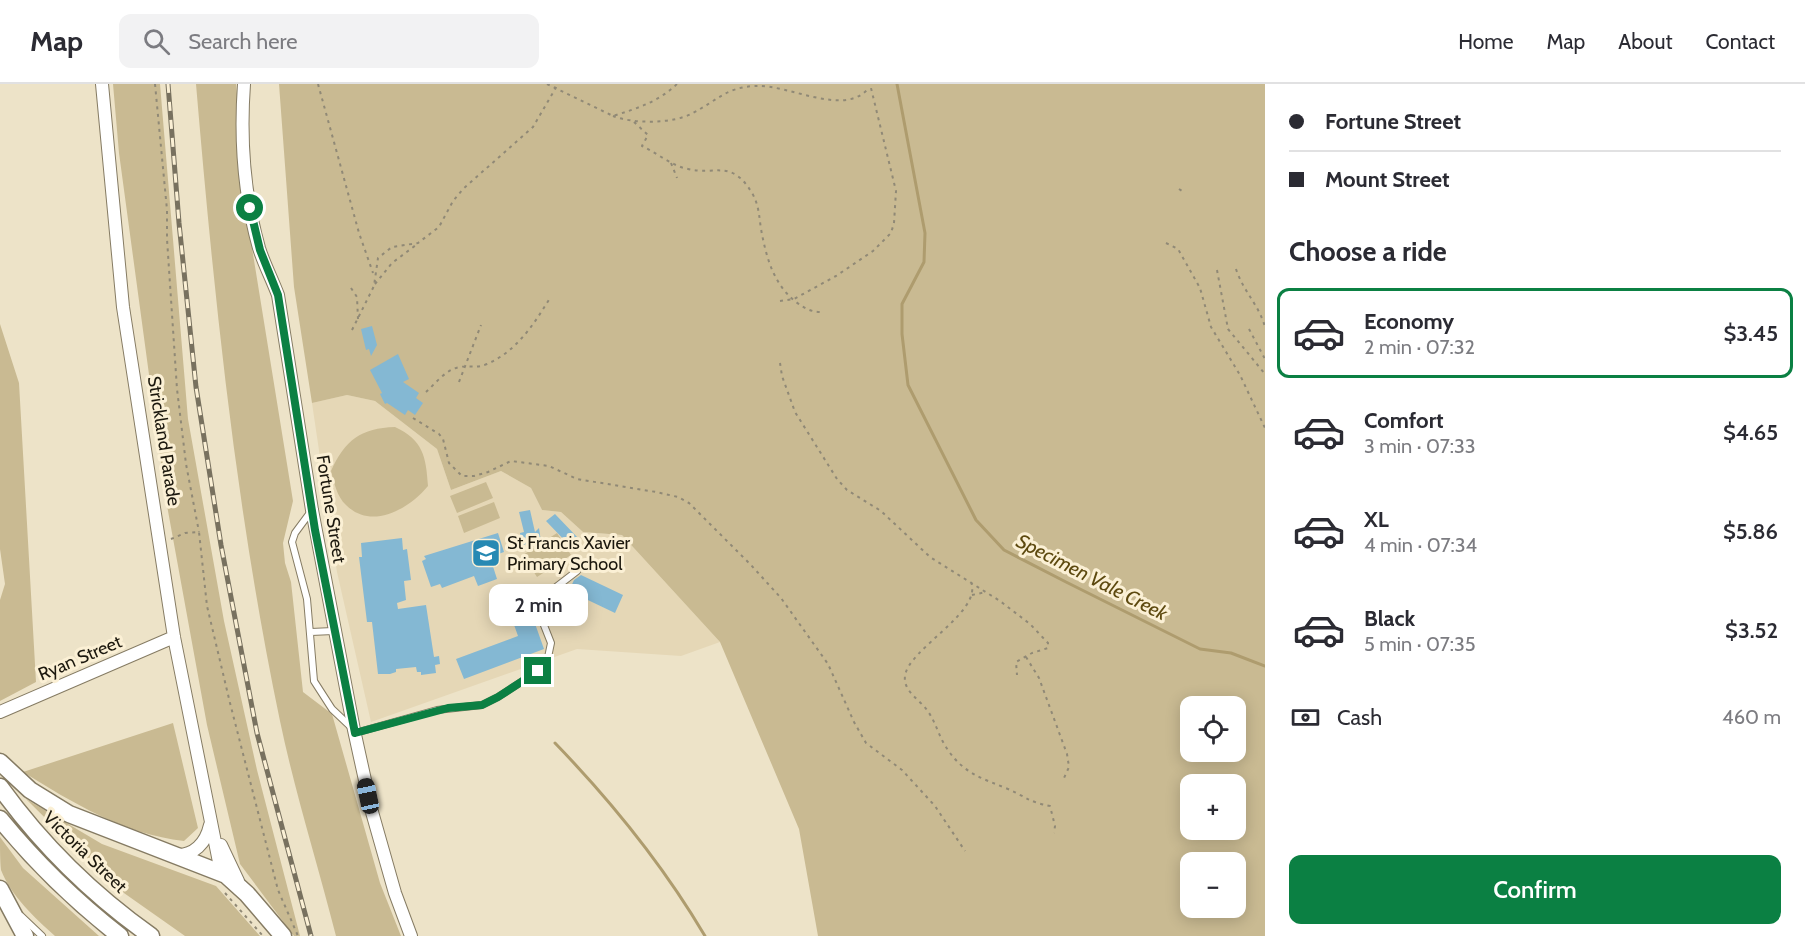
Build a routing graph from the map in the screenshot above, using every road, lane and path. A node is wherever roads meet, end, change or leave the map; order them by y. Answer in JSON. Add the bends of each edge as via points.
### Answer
{"nodes":[{"id":1,"x":102,"y":84,"type":"edge"},
{"id":2,"x":155,"y":84,"type":"edge"},
{"id":3,"x":244,"y":84,"type":"edge"},
{"id":4,"x":318,"y":84,"type":"edge"},
{"id":5,"x":547,"y":84,"type":"edge"},
{"id":6,"x":558,"y":84,"type":"edge"},
{"id":7,"x":677,"y":84,"type":"edge"},
{"id":8,"x":870,"y":86,"type":"edge"},
{"id":9,"x":555,"y":88,"type":"junction"},
{"id":10,"x":613,"y":116,"type":"junction"},
{"id":11,"x":634,"y":122,"type":"junction"},
{"id":12,"x":670,"y":160,"type":"junction"},
{"id":13,"x":676,"y":178,"type":"dead end"},
{"id":14,"x":1179,"y":189,"type":"dead end"},
{"id":15,"x":1185,"y":193,"type":"dead end"},
{"id":16,"x":418,"y":243,"type":"junction"},
{"id":17,"x":1166,"y":243,"type":"dead end"},
{"id":18,"x":1236,"y":269,"type":"dead end"},
{"id":19,"x":1217,"y":270,"type":"dead end"},
{"id":20,"x":374,"y":276,"type":"junction"},
{"id":21,"x":374,"y":286,"type":"junction"},
{"id":22,"x":351,"y":288,"type":"dead end"},
{"id":23,"x":550,"y":298,"type":"dead end"},
{"id":24,"x":793,"y":299,"type":"junction"},
{"id":25,"x":780,"y":301,"type":"dead end"},
{"id":26,"x":821,"y":312,"type":"dead end"},
{"id":27,"x":358,"y":321,"type":"junction"},
{"id":28,"x":481,"y":325,"type":"dead end"},
{"id":29,"x":1265,"y":327,"type":"edge"},
{"id":30,"x":1249,"y":329,"type":"dead end"},
{"id":31,"x":352,"y":330,"type":"dead end"},
{"id":32,"x":1265,"y":359,"type":"edge"},
{"id":33,"x":780,"y":363,"type":"dead end"},
{"id":34,"x":465,"y":366,"type":"junction"},
{"id":35,"x":1265,"y":374,"type":"edge"},
{"id":36,"x":459,"y":382,"type":"dead end"},
{"id":37,"x":426,"y":392,"type":"dead end"},
{"id":38,"x":413,"y":418,"type":"dead end"},
{"id":39,"x":1265,"y":428,"type":"edge"},
{"id":40,"x":312,"y":510,"type":"junction"},
{"id":41,"x":199,"y":532,"type":"junction"},
{"id":42,"x":160,"y":542,"type":"junction"},
{"id":43,"x":577,"y":571,"type":"dead end"},
{"id":44,"x":971,"y":582,"type":"junction"},
{"id":45,"x":986,"y":592,"type":"junction"},
{"id":46,"x":972,"y":596,"type":"junction"},
{"id":47,"x":333,"y":631,"type":"junction"},
{"id":48,"x":311,"y":632,"type":"junction"},
{"id":49,"x":174,"y":637,"type":"junction"},
{"id":50,"x":1025,"y":656,"type":"junction"},
{"id":51,"x":1017,"y":675,"type":"dead end"},
{"id":52,"x":0,"y":712,"type":"edge"},
{"id":53,"x":354,"y":731,"type":"junction"},
{"id":54,"x":0,"y":762,"type":"edge"},
{"id":55,"x":1064,"y":778,"type":"dead end"},
{"id":56,"x":0,"y":787,"type":"edge"},
{"id":57,"x":208,"y":801,"type":"junction"},
{"id":58,"x":210,"y":814,"type":"junction"},
{"id":59,"x":0,"y":819,"type":"edge"},
{"id":60,"x":1054,"y":833,"type":"dead end"},
{"id":61,"x":965,"y":851,"type":"dead end"},
{"id":62,"x":168,"y":853,"type":"junction"},
{"id":63,"x":221,"y":872,"type":"junction"},
{"id":64,"x":0,"y":889,"type":"edge"},
{"id":65,"x":223,"y":891,"type":"dead end"},
{"id":66,"x":247,"y":894,"type":"junction"},
{"id":67,"x":9,"y":906,"type":"junction"},
{"id":68,"x":25,"y":936,"type":"edge"},
{"id":69,"x":42,"y":936,"type":"edge"},
{"id":70,"x":120,"y":936,"type":"edge"},
{"id":71,"x":151,"y":936,"type":"edge"},
{"id":72,"x":263,"y":936,"type":"edge"},
{"id":73,"x":270,"y":936,"type":"edge"},
{"id":74,"x":283,"y":936,"type":"edge"},
{"id":75,"x":298,"y":936,"type":"edge"},
{"id":76,"x":411,"y":936,"type":"edge"}],
"edges":[{"from":1,"to":42,"type":"street","name":"Strickland Parade","via":[[123,307]]},
{"from":2,"to":41,"type":"path","via":[[177,389]]},
{"from":3,"to":40,"type":"street","name":"Fortune Street","via":[[246,187],[260,250],[278,295]]},
{"from":4,"to":20,"type":"path","via":[[358,233]]},
{"from":5,"to":9,"type":"path"},
{"from":6,"to":9,"type":"path"},
{"from":7,"to":10,"type":"path","via":[[648,105]]},
{"from":8,"to":11,"type":"path","via":[[859,97],[843,101],[754,86],[724,93],[685,117]]},
{"from":8,"to":24,"type":"path","via":[[896,190],[891,232],[873,251]]},
{"from":9,"to":10,"type":"path"},
{"from":9,"to":16,"type":"path","via":[[532,127],[463,189],[439,227]]},
{"from":10,"to":11,"type":"path"},
{"from":11,"to":12,"type":"path","via":[[648,135],[642,146]]},
{"from":12,"to":13,"type":"path"},
{"from":12,"to":24,"type":"path","via":[[690,170],[725,170],[750,189],[758,205],[769,263],[782,288]]},
{"from":14,"to":15,"type":"path"},
{"from":16,"to":20,"type":"path","via":[[384,252],[378,258]]},
{"from":16,"to":21,"type":"path","via":[[392,263]]},
{"from":17,"to":39,"type":"path","via":[[1178,249],[1200,288],[1211,327]]},
{"from":18,"to":29,"type":"path"},
{"from":19,"to":35,"type":"path","via":[[1228,329]]},
{"from":20,"to":21,"type":"path"},
{"from":21,"to":27,"type":"path"},
{"from":22,"to":27,"type":"path","via":[[357,297]]},
{"from":23,"to":34,"type":"path","via":[[532,328],[514,346],[488,364],[477,368]]},
{"from":24,"to":25,"type":"path"},
{"from":24,"to":26,"type":"path","via":[[810,311]]},
{"from":27,"to":31,"type":"path"},
{"from":28,"to":34,"type":"path"},
{"from":30,"to":32,"type":"path"},
{"from":33,"to":44,"type":"path","via":[[795,412],[842,485],[881,511],[930,557]]},
{"from":34,"to":36,"type":"path"},
{"from":34,"to":37,"type":"path","via":[[449,372]]},
{"from":38,"to":61,"type":"path","via":[[439,434],[448,463],[462,476],[488,472],[511,461],[549,466],[576,479],[656,492],[689,503],[782,598],[828,664],[866,743],[902,770],[935,806]]},
{"from":40,"to":47,"type":"street","name":"Fortune Street"},
{"from":40,"to":48,"type":"lane","via":[[294,533],[292,542]]},
{"from":41,"to":42,"type":"path"},
{"from":41,"to":75,"type":"path","via":[[207,606],[230,704],[278,890]]},
{"from":42,"to":49,"type":"street","name":"Strickland Parade"},
{"from":43,"to":53,"type":"lane","via":[[536,605],[551,643],[550,656],[538,671],[482,705],[448,708]]},
{"from":44,"to":45,"type":"path"},
{"from":44,"to":46,"type":"path"},
{"from":45,"to":46,"type":"path"},
{"from":45,"to":50,"type":"path","via":[[1030,624],[1050,646]]},
{"from":46,"to":60,"type":"path","via":[[914,660],[905,682],[963,768],[1029,801],[1050,806]]},
{"from":47,"to":48,"type":"lane"},
{"from":47,"to":53,"type":"street","name":"Fortune Street"},
{"from":48,"to":53,"type":"lane","via":[[314,681],[332,709]]},
{"from":49,"to":52,"type":"street","name":"Ryan Street"},
{"from":49,"to":57,"type":"street","name":"Strickland Parade"},
{"from":50,"to":51,"type":"path","via":[[1016,662]]},
{"from":50,"to":55,"type":"path","via":[[1040,678],[1067,754],[1069,767]]},
{"from":53,"to":76,"type":"street","name":"Fortune Street","via":[[378,832]]},
{"from":54,"to":62,"type":"street","via":[[30,790],[69,814]]},
{"from":56,"to":71,"type":"street","name":"Victoria Street","via":[[70,868]]},
{"from":57,"to":58,"type":"street","name":"Strickland Parade"},
{"from":57,"to":66,"type":"street","name":"Strickland Parade","via":[[224,854]]},
{"from":58,"to":62,"type":"street","via":[[209,831],[199,847],[185,855]]},
{"from":58,"to":63,"type":"street","name":"Strickland Parade"},
{"from":59,"to":70,"type":"street","via":[[47,873]]},
{"from":62,"to":63,"type":"street"},
{"from":63,"to":66,"type":"street","name":"Strickland Parade"},
{"from":63,"to":73,"type":"street","name":"Strickland Parade","via":[[232,894]]},
{"from":64,"to":67,"type":"street"},
{"from":65,"to":72,"type":"path"},
{"from":66,"to":74,"type":"street","name":"Strickland Parade"},
{"from":67,"to":68,"type":"street"},
{"from":67,"to":69,"type":"lane"}]}
